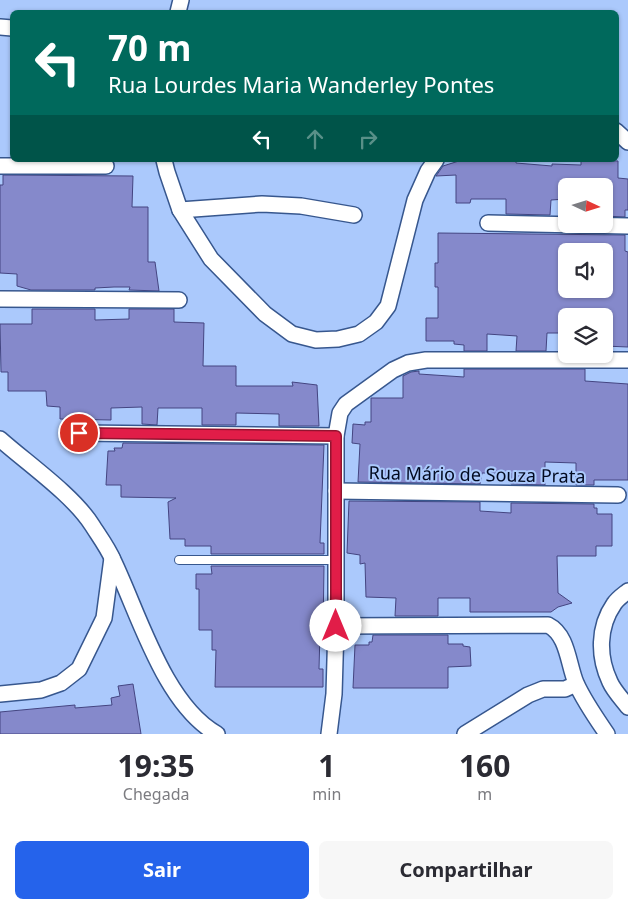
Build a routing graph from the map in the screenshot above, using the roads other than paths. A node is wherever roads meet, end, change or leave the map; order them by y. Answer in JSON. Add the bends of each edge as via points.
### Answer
{"nodes":[{"id":1,"x":164,"y":162,"type":"edge"},
{"id":2,"x":435,"y":162,"type":"edge"},
{"id":3,"x":0,"y":166,"type":"edge"},
{"id":4,"x":106,"y":166,"type":"dead end"},
{"id":5,"x":180,"y":210,"type":"junction"},
{"id":6,"x":354,"y":215,"type":"dead end"},
{"id":7,"x":488,"y":224,"type":"dead end"},
{"id":8,"x":628,"y":226,"type":"edge"},
{"id":9,"x":0,"y":299,"type":"edge"},
{"id":10,"x":179,"y":300,"type":"dead end"},
{"id":11,"x":628,"y":360,"type":"edge"},
{"id":12,"x":79,"y":433,"type":"dead end"},
{"id":13,"x":336,"y":436,"type":"junction"},
{"id":14,"x":0,"y":439,"type":"edge"},
{"id":15,"x":336,"y":490,"type":"junction"},
{"id":16,"x":618,"y":495,"type":"dead end"},
{"id":17,"x":112,"y":558,"type":"junction"},
{"id":18,"x":179,"y":560,"type":"dead end"},
{"id":19,"x":336,"y":560,"type":"junction"},
{"id":20,"x":628,"y":591,"type":"edge"},
{"id":21,"x":336,"y":626,"type":"junction"},
{"id":22,"x":576,"y":684,"type":"junction"},
{"id":23,"x":0,"y":694,"type":"edge"},
{"id":24,"x":628,"y":707,"type":"edge"},
{"id":25,"x":217,"y":734,"type":"edge"},
{"id":26,"x":329,"y":734,"type":"edge"},
{"id":27,"x":465,"y":734,"type":"edge"},
{"id":28,"x":607,"y":734,"type":"edge"}],
"edges":[{"from":1,"to":5,"type":"street"},
{"from":2,"to":5,"type":"street","via":[[415,200],[388,306],[376,322],[359,334],[338,339],[316,340],[292,334],[265,314],[211,259]]},
{"from":3,"to":4,"type":"street"},
{"from":5,"to":6,"type":"street","via":[[262,204],[301,206]]},
{"from":7,"to":8,"type":"street"},
{"from":9,"to":10,"type":"street"},
{"from":11,"to":13,"type":"street","via":[[426,360],[408,363],[346,404],[340,413]]},
{"from":12,"to":13,"type":"street"},
{"from":13,"to":15,"type":"street"},
{"from":14,"to":17,"type":"street","via":[[67,496],[90,522]]},
{"from":15,"to":16,"type":"street","name":"Rua Mário de Souza Prata"},
{"from":15,"to":19,"type":"street"},
{"from":17,"to":23,"type":"street","via":[[104,618],[79,669],[61,683],[41,690]]},
{"from":17,"to":25,"type":"street","via":[[165,678],[186,708]]},
{"from":18,"to":19,"type":"lane"},
{"from":19,"to":21,"type":"street"},
{"from":20,"to":24,"type":"street","via":[[615,603],[604,622],[601,643],[610,683]]},
{"from":21,"to":22,"type":"street","via":[[548,625],[561,637]]},
{"from":21,"to":26,"type":"street"},
{"from":22,"to":27,"type":"street","via":[[565,689],[543,689],[528,694]]},
{"from":22,"to":28,"type":"street"}]}
